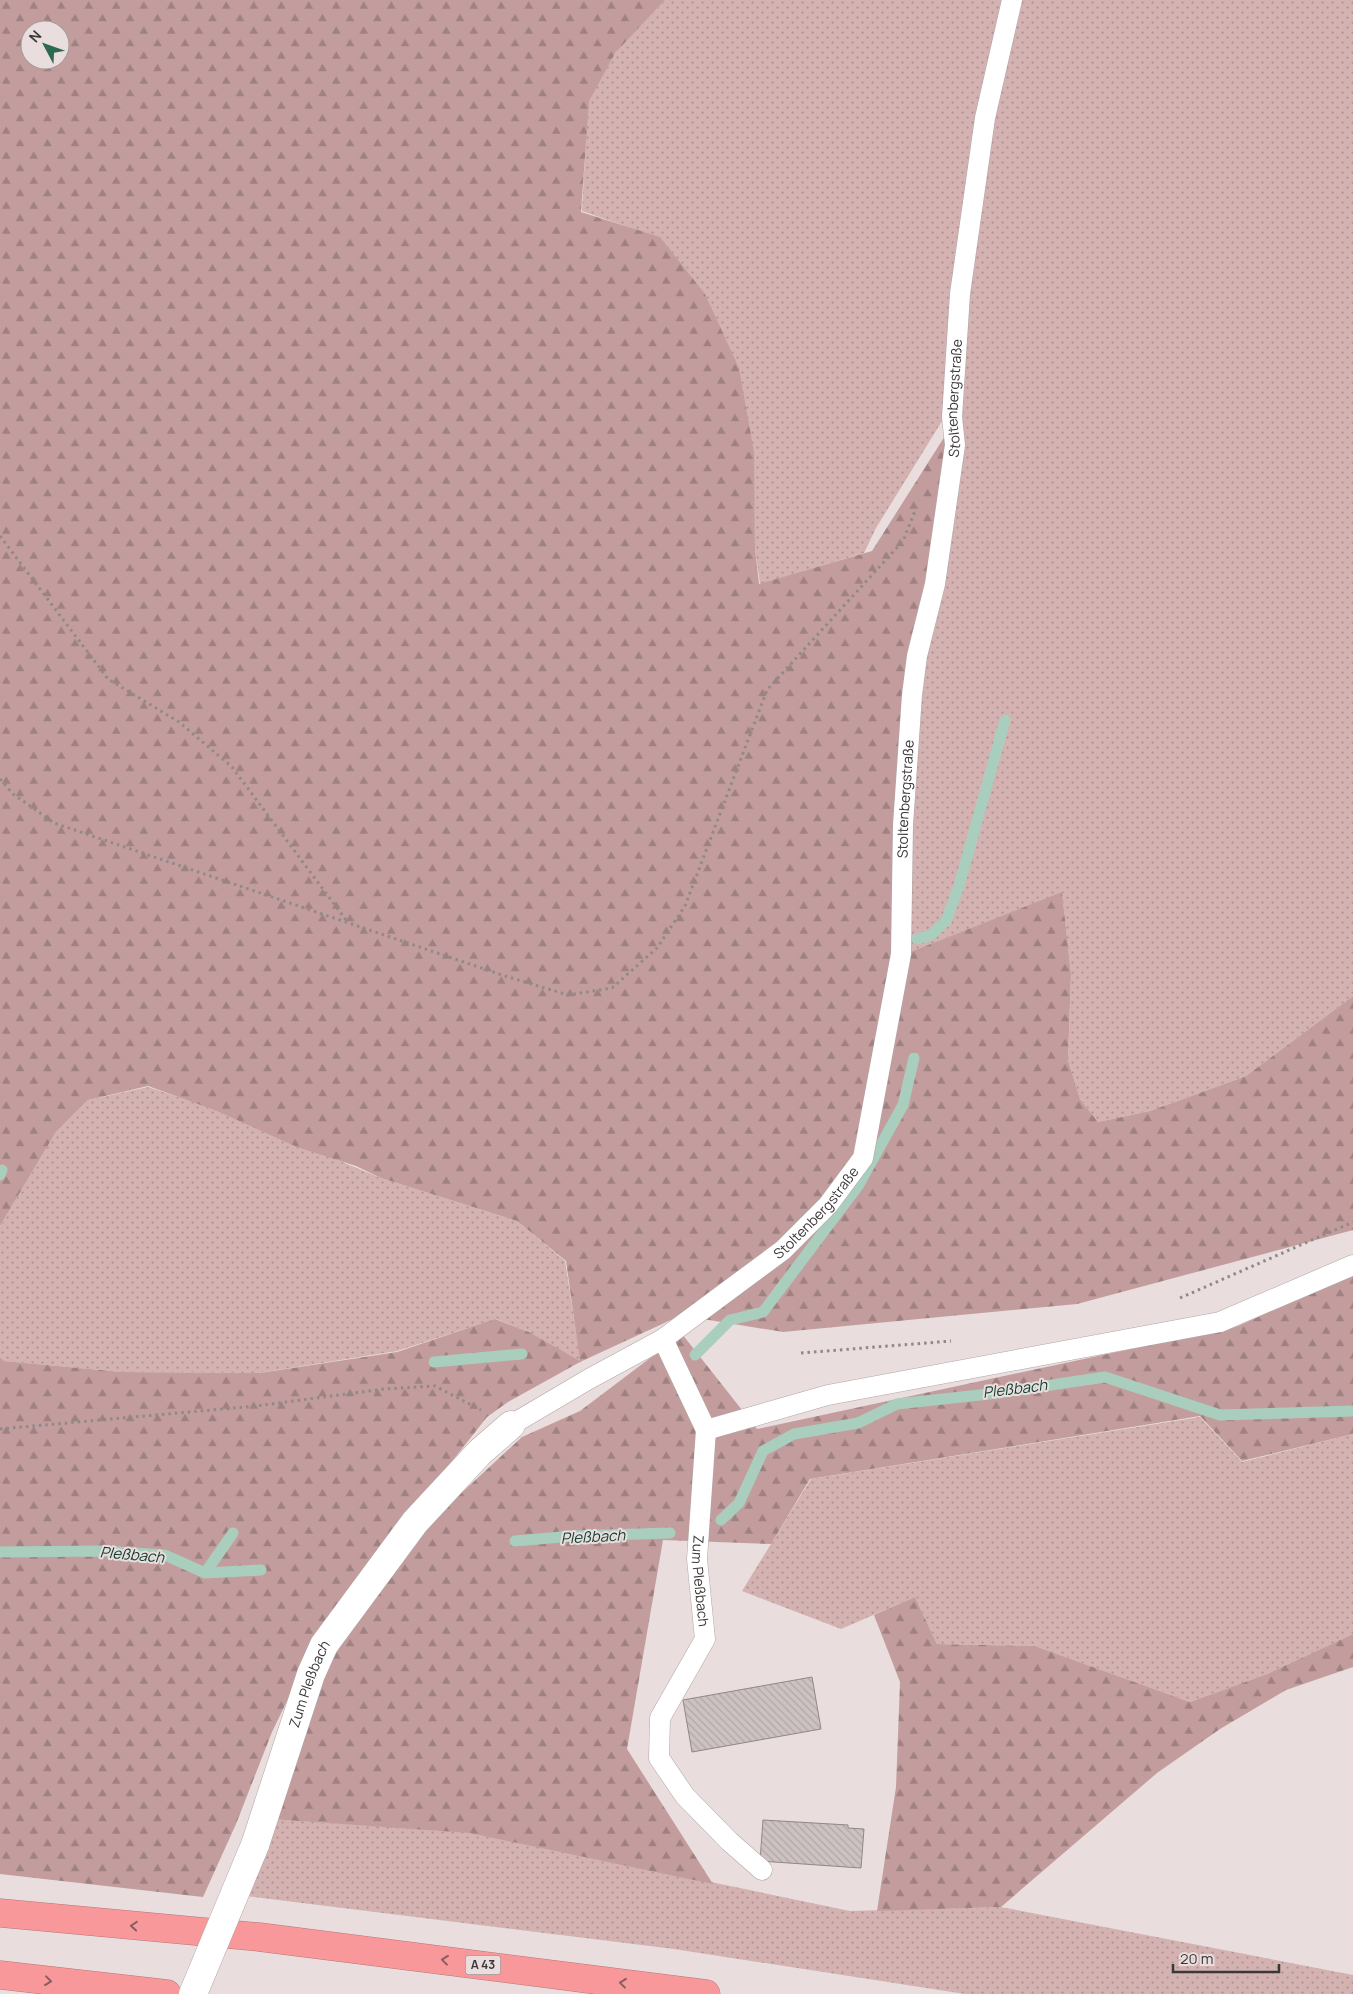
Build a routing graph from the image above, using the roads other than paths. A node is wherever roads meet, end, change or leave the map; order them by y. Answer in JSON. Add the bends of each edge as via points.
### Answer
{"nodes":[{"id":1,"x":1012,"y":0,"type":"edge"},
{"id":2,"x":1353,"y":1265,"type":"edge"},
{"id":3,"x":663,"y":1339,"type":"junction"},
{"id":4,"x":511,"y":1425,"type":"joint"},
{"id":5,"x":706,"y":1430,"type":"junction"},
{"id":6,"x":762,"y":1870,"type":"dead end"},
{"id":7,"x":0,"y":1913,"type":"edge"},
{"id":8,"x":0,"y":1975,"type":"edge"},
{"id":9,"x":167,"y":1994,"type":"edge"},
{"id":10,"x":194,"y":1994,"type":"edge"},
{"id":11,"x":706,"y":1994,"type":"edge"}],
"edges":[{"from":1,"to":3,"type":"lane","name":"Stoltenbergstraße","via":[[985,118],[960,294],[952,417],[955,446],[935,584],[917,656],[912,695],[903,825],[901,954],[863,1158],[828,1205],[783,1250]]},
{"from":2,"to":5,"type":"lane","via":[[1220,1322],[828,1395]]},
{"from":3,"to":4,"type":"lane","name":"Stoltenbergstraße"},
{"from":3,"to":5,"type":"lane","name":"Zum Pleßbach"},
{"from":4,"to":10,"type":"street","name":"Zum Pleßbach","bridge":true,"via":[[480,1452],[415,1522],[324,1645],[311,1674],[255,1845]]},
{"from":5,"to":6,"type":"lane","name":"Zum Pleßbach","via":[[697,1559],[705,1639],[660,1718],[659,1758],[685,1796]]},
{"from":11,"to":7,"type":"highway","number":"A 43","one_way":true,"via":[[259,1937]]},
{"from":8,"to":9,"type":"highway","one_way":true}]}
